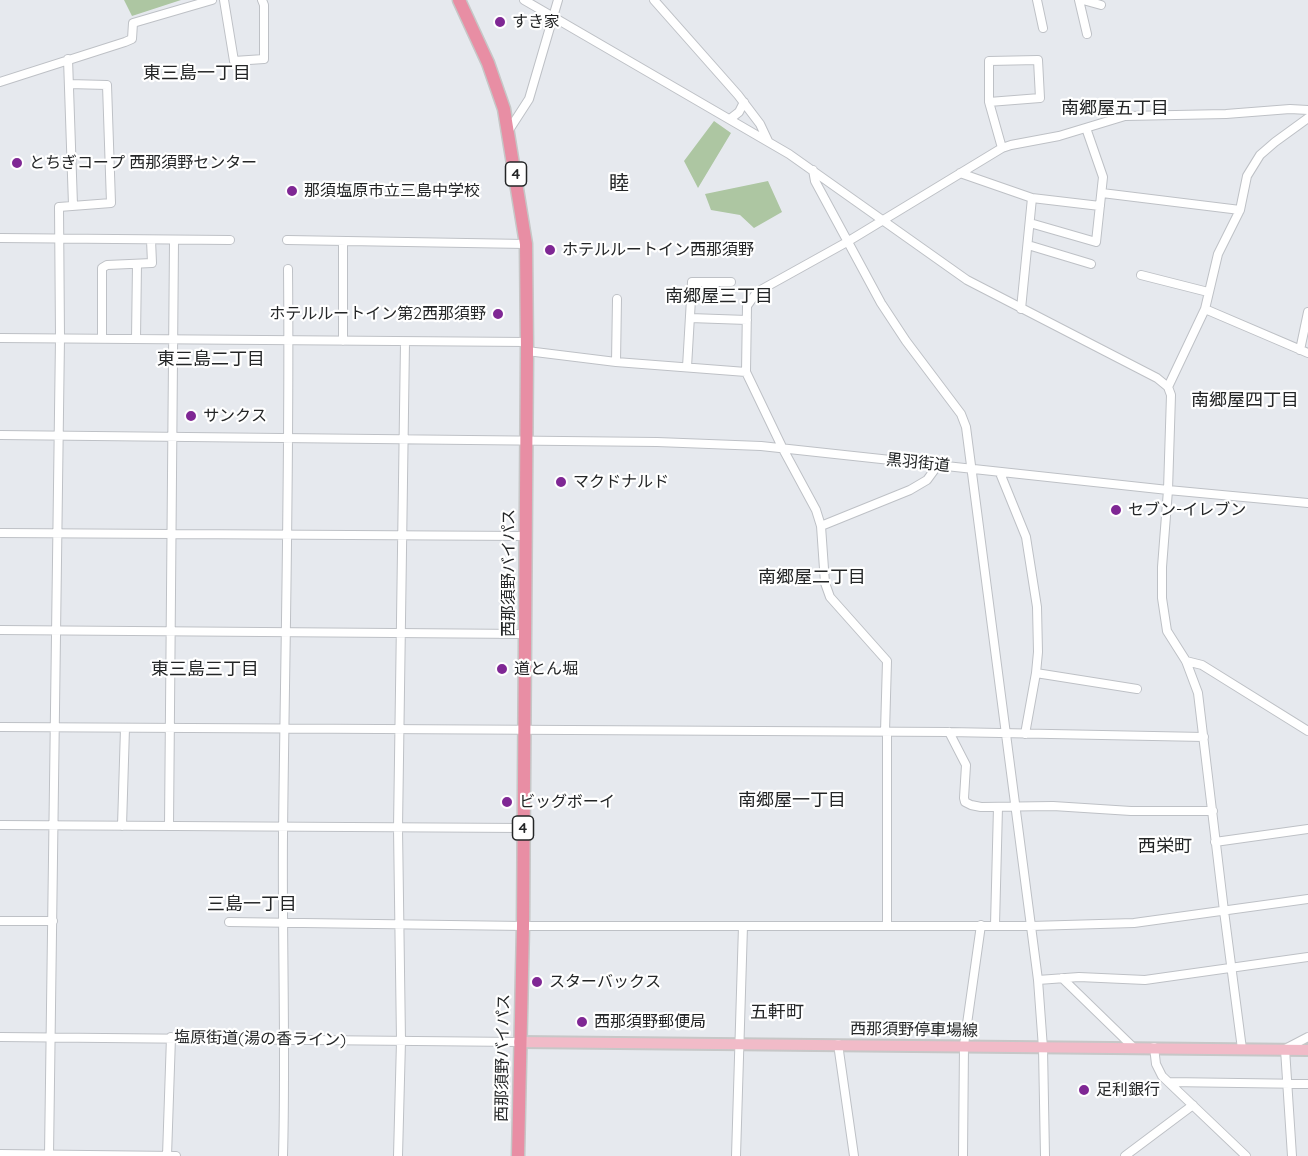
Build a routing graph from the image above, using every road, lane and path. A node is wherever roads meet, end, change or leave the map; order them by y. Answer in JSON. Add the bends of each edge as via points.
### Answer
{"nodes":[{"id":1,"x":212,"y":0,"type":"edge"},
{"id":2,"x":224,"y":0,"type":"edge"},
{"id":3,"x":262,"y":0,"type":"edge"},
{"id":4,"x":459,"y":0,"type":"edge"},
{"id":5,"x":524,"y":0,"type":"edge"},
{"id":6,"x":558,"y":0,"type":"edge"},
{"id":7,"x":654,"y":0,"type":"edge"},
{"id":8,"x":1037,"y":0,"type":"edge"},
{"id":9,"x":1081,"y":0,"type":"edge"},
{"id":10,"x":1101,"y":5,"type":"dead end"},
{"id":11,"x":553,"y":17,"type":"junction"},
{"id":12,"x":1043,"y":28,"type":"dead end"},
{"id":13,"x":1087,"y":34,"type":"dead end"},
{"id":14,"x":68,"y":59,"type":"junction"},
{"id":15,"x":0,"y":82,"type":"edge"},
{"id":16,"x":69,"y":84,"type":"junction"},
{"id":17,"x":744,"y":102,"type":"junction"},
{"id":18,"x":989,"y":102,"type":"junction"},
{"id":19,"x":1308,"y":110,"type":"edge"},
{"id":20,"x":1308,"y":118,"type":"edge"},
{"id":21,"x":730,"y":119,"type":"junction"},
{"id":22,"x":1086,"y":128,"type":"junction"},
{"id":23,"x":509,"y":130,"type":"junction"},
{"id":24,"x":768,"y":141,"type":"junction"},
{"id":25,"x":1002,"y":148,"type":"junction"},
{"id":26,"x":813,"y":170,"type":"junction"},
{"id":27,"x":960,"y":173,"type":"junction"},
{"id":28,"x":1102,"y":193,"type":"junction"},
{"id":29,"x":1032,"y":198,"type":"junction"},
{"id":30,"x":74,"y":205,"type":"junction"},
{"id":31,"x":1100,"y":206,"type":"junction"},
{"id":32,"x":1240,"y":210,"type":"junction"},
{"id":33,"x":882,"y":221,"type":"junction"},
{"id":34,"x":1030,"y":223,"type":"junction"},
{"id":35,"x":0,"y":238,"type":"edge"},
{"id":36,"x":60,"y":240,"type":"junction"},
{"id":37,"x":151,"y":240,"type":"junction"},
{"id":38,"x":230,"y":240,"type":"dead end"},
{"id":39,"x":287,"y":240,"type":"dead end"},
{"id":40,"x":174,"y":241,"type":"junction"},
{"id":41,"x":343,"y":241,"type":"junction"},
{"id":42,"x":847,"y":242,"type":"junction"},
{"id":43,"x":526,"y":244,"type":"junction"},
{"id":44,"x":1028,"y":245,"type":"junction"},
{"id":45,"x":137,"y":264,"type":"junction"},
{"id":46,"x":1091,"y":264,"type":"dead end"},
{"id":47,"x":288,"y":269,"type":"dead end"},
{"id":48,"x":1141,"y":275,"type":"dead end"},
{"id":49,"x":731,"y":282,"type":"dead end"},
{"id":50,"x":1208,"y":292,"type":"junction"},
{"id":51,"x":617,"y":299,"type":"dead end"},
{"id":52,"x":1021,"y":309,"type":"junction"},
{"id":53,"x":1205,"y":309,"type":"junction"},
{"id":54,"x":1308,"y":312,"type":"edge"},
{"id":55,"x":690,"y":318,"type":"junction"},
{"id":56,"x":747,"y":320,"type":"junction"},
{"id":57,"x":0,"y":338,"type":"edge"},
{"id":58,"x":60,"y":338,"type":"junction"},
{"id":59,"x":102,"y":338,"type":"junction"},
{"id":60,"x":136,"y":339,"type":"junction"},
{"id":61,"x":172,"y":339,"type":"junction"},
{"id":62,"x":288,"y":341,"type":"junction"},
{"id":63,"x":343,"y":341,"type":"junction"},
{"id":64,"x":405,"y":342,"type":"junction"},
{"id":65,"x":527,"y":346,"type":"junction"},
{"id":66,"x":1304,"y":352,"type":"edge"},
{"id":67,"x":616,"y":362,"type":"junction"},
{"id":68,"x":687,"y":367,"type":"junction"},
{"id":69,"x":746,"y":372,"type":"junction"},
{"id":70,"x":1168,"y":387,"type":"junction"},
{"id":71,"x":0,"y":435,"type":"edge"},
{"id":72,"x":58,"y":435,"type":"junction"},
{"id":73,"x":172,"y":437,"type":"junction"},
{"id":74,"x":288,"y":439,"type":"junction"},
{"id":75,"x":403,"y":440,"type":"junction"},
{"id":76,"x":526,"y":442,"type":"junction"},
{"id":77,"x":783,"y":449,"type":"junction"},
{"id":78,"x":938,"y":465,"type":"junction"},
{"id":79,"x":970,"y":468,"type":"junction"},
{"id":80,"x":1000,"y":473,"type":"junction"},
{"id":81,"x":1168,"y":490,"type":"junction"},
{"id":82,"x":1308,"y":503,"type":"edge"},
{"id":83,"x":821,"y":526,"type":"junction"},
{"id":84,"x":0,"y":533,"type":"edge"},
{"id":85,"x":57,"y":534,"type":"junction"},
{"id":86,"x":171,"y":534,"type":"junction"},
{"id":87,"x":286,"y":534,"type":"junction"},
{"id":88,"x":403,"y":536,"type":"junction"},
{"id":89,"x":525,"y":536,"type":"junction"},
{"id":90,"x":0,"y":630,"type":"edge"},
{"id":91,"x":170,"y":631,"type":"junction"},
{"id":92,"x":56,"y":632,"type":"junction"},
{"id":93,"x":286,"y":633,"type":"junction"},
{"id":94,"x":402,"y":633,"type":"junction"},
{"id":95,"x":525,"y":634,"type":"junction"},
{"id":96,"x":1186,"y":661,"type":"junction"},
{"id":97,"x":1036,"y":673,"type":"junction"},
{"id":98,"x":1137,"y":689,"type":"dead end"},
{"id":99,"x":0,"y":727,"type":"edge"},
{"id":100,"x":55,"y":727,"type":"junction"},
{"id":101,"x":125,"y":728,"type":"junction"},
{"id":102,"x":170,"y":728,"type":"junction"},
{"id":103,"x":284,"y":728,"type":"junction"},
{"id":104,"x":400,"y":730,"type":"junction"},
{"id":105,"x":524,"y":730,"type":"junction"},
{"id":106,"x":1308,"y":731,"type":"edge"},
{"id":107,"x":886,"y":732,"type":"junction"},
{"id":108,"x":949,"y":732,"type":"junction"},
{"id":109,"x":1005,"y":733,"type":"junction"},
{"id":110,"x":1025,"y":734,"type":"junction"},
{"id":111,"x":1204,"y":737,"type":"junction"},
{"id":112,"x":998,"y":807,"type":"junction"},
{"id":113,"x":1015,"y":807,"type":"junction"},
{"id":114,"x":1213,"y":811,"type":"junction"},
{"id":115,"x":0,"y":825,"type":"edge"},
{"id":116,"x":54,"y":825,"type":"junction"},
{"id":117,"x":122,"y":826,"type":"junction"},
{"id":118,"x":169,"y":826,"type":"junction"},
{"id":119,"x":283,"y":827,"type":"junction"},
{"id":120,"x":398,"y":828,"type":"junction"},
{"id":121,"x":523,"y":828,"type":"junction"},
{"id":122,"x":1308,"y":829,"type":"edge"},
{"id":123,"x":1215,"y":842,"type":"junction"},
{"id":124,"x":1308,"y":899,"type":"edge"},
{"id":125,"x":1224,"y":911,"type":"junction"},
{"id":126,"x":0,"y":921,"type":"edge"},
{"id":127,"x":53,"y":921,"type":"junction"},
{"id":128,"x":229,"y":922,"type":"dead end"},
{"id":129,"x":282,"y":922,"type":"junction"},
{"id":130,"x":399,"y":924,"type":"junction"},
{"id":131,"x":981,"y":925,"type":"junction"},
{"id":132,"x":996,"y":925,"type":"junction"},
{"id":133,"x":523,"y":926,"type":"junction"},
{"id":134,"x":743,"y":926,"type":"junction"},
{"id":135,"x":887,"y":926,"type":"junction"},
{"id":136,"x":1031,"y":926,"type":"junction"},
{"id":137,"x":1308,"y":957,"type":"edge"},
{"id":138,"x":1232,"y":968,"type":"junction"},
{"id":139,"x":1062,"y":978,"type":"junction"},
{"id":140,"x":1038,"y":980,"type":"junction"},
{"id":141,"x":52,"y":1036,"type":"junction"},
{"id":142,"x":0,"y":1037,"type":"edge"},
{"id":143,"x":171,"y":1037,"type":"junction"},
{"id":144,"x":1308,"y":1037,"type":"edge"},
{"id":145,"x":285,"y":1040,"type":"junction"},
{"id":146,"x":401,"y":1041,"type":"junction"},
{"id":147,"x":519,"y":1042,"type":"junction"},
{"id":148,"x":739,"y":1043,"type":"junction"},
{"id":149,"x":838,"y":1044,"type":"junction"},
{"id":150,"x":964,"y":1045,"type":"junction"},
{"id":151,"x":1133,"y":1047,"type":"junction"},
{"id":152,"x":1154,"y":1047,"type":"junction"},
{"id":153,"x":1043,"y":1048,"type":"junction"},
{"id":154,"x":1242,"y":1048,"type":"junction"},
{"id":155,"x":1285,"y":1049,"type":"junction"},
{"id":156,"x":1308,"y":1050,"type":"edge"},
{"id":157,"x":1169,"y":1082,"type":"junction"},
{"id":158,"x":1288,"y":1084,"type":"junction"},
{"id":159,"x":1308,"y":1084,"type":"edge"},
{"id":160,"x":1193,"y":1106,"type":"junction"},
{"id":161,"x":0,"y":1154,"type":"edge"},
{"id":162,"x":49,"y":1155,"type":"edge"},
{"id":163,"x":166,"y":1156,"type":"edge"},
{"id":164,"x":176,"y":1156,"type":"edge"},
{"id":165,"x":283,"y":1156,"type":"edge"},
{"id":166,"x":398,"y":1156,"type":"edge"},
{"id":167,"x":518,"y":1156,"type":"edge"},
{"id":168,"x":736,"y":1156,"type":"edge"},
{"id":169,"x":854,"y":1156,"type":"edge"},
{"id":170,"x":963,"y":1156,"type":"edge"},
{"id":171,"x":1045,"y":1156,"type":"edge"},
{"id":172,"x":1125,"y":1156,"type":"edge"},
{"id":173,"x":1246,"y":1156,"type":"edge"},
{"id":174,"x":1292,"y":1156,"type":"edge"}],
"edges":[{"from":1,"to":14,"type":"street","via":[[134,23],[132,39]]},
{"from":2,"to":3,"type":"street","via":[[234,61],[264,59]]},
{"from":4,"to":23,"type":"highway","name":"西那須野バイパス","number":"4","via":[[488,63]]},
{"from":5,"to":11,"type":"street"},
{"from":6,"to":11,"type":"street"},
{"from":7,"to":17,"type":"street"},
{"from":8,"to":12,"type":"street"},
{"from":9,"to":10,"type":"street"},
{"from":9,"to":13,"type":"street"},
{"from":11,"to":21,"type":"street"},
{"from":11,"to":23,"type":"street","via":[[529,99]]},
{"from":14,"to":15,"type":"street"},
{"from":14,"to":16,"type":"street"},
{"from":16,"to":30,"type":"street"},
{"from":16,"to":30,"type":"street","via":[[107,85],[111,203]]},
{"from":17,"to":21,"type":"street","via":[[740,112]]},
{"from":17,"to":24,"type":"street"},
{"from":18,"to":18,"type":"street","via":[[989,61],[1038,60],[1040,98]]},
{"from":18,"to":25,"type":"street"},
{"from":19,"to":22,"type":"street","via":[[1125,116]]},
{"from":20,"to":32,"type":"street","via":[[1260,155],[1247,176]]},
{"from":21,"to":24,"type":"street"},
{"from":22,"to":25,"type":"street"},
{"from":22,"to":28,"type":"street","via":[[1103,177]]},
{"from":23,"to":43,"type":"highway","name":"西那須野バイパス","number":"4"},
{"from":24,"to":26,"type":"street"},
{"from":25,"to":27,"type":"street"},
{"from":26,"to":33,"type":"street"},
{"from":26,"to":42,"type":"street"},
{"from":27,"to":29,"type":"street"},
{"from":27,"to":33,"type":"street"},
{"from":28,"to":31,"type":"street"},
{"from":28,"to":32,"type":"street"},
{"from":29,"to":31,"type":"street"},
{"from":29,"to":34,"type":"street"},
{"from":30,"to":36,"type":"street","via":[[59,207]]},
{"from":31,"to":34,"type":"street","via":[[1096,243]]},
{"from":32,"to":50,"type":"street","via":[[1218,254]]},
{"from":33,"to":42,"type":"street"},
{"from":33,"to":52,"type":"street","via":[[967,280]]},
{"from":34,"to":44,"type":"street"},
{"from":35,"to":36,"type":"street"},
{"from":36,"to":37,"type":"street"},
{"from":36,"to":58,"type":"street"},
{"from":37,"to":40,"type":"street"},
{"from":37,"to":45,"type":"street","via":[[152,263]]},
{"from":38,"to":40,"type":"street"},
{"from":39,"to":41,"type":"street"},
{"from":40,"to":61,"type":"street"},
{"from":41,"to":43,"type":"street"},
{"from":41,"to":63,"type":"street"},
{"from":42,"to":56,"type":"street","via":[[757,292],[747,306]]},
{"from":42,"to":79,"type":"street","via":[[906,341],[961,414]]},
{"from":43,"to":65,"type":"highway","name":"西那須野バイパス","number":"4"},
{"from":44,"to":46,"type":"street"},
{"from":44,"to":52,"type":"street"},
{"from":45,"to":59,"type":"street","via":[[102,267]]},
{"from":45,"to":60,"type":"street"},
{"from":47,"to":62,"type":"street"},
{"from":48,"to":50,"type":"street"},
{"from":49,"to":55,"type":"street","via":[[692,282]]},
{"from":50,"to":53,"type":"street"},
{"from":51,"to":67,"type":"street"},
{"from":52,"to":70,"type":"street"},
{"from":53,"to":66,"type":"street"},
{"from":53,"to":70,"type":"street"},
{"from":54,"to":66,"type":"street"},
{"from":55,"to":56,"type":"street"},
{"from":55,"to":68,"type":"street"},
{"from":56,"to":69,"type":"street"},
{"from":57,"to":58,"type":"street"},
{"from":58,"to":59,"type":"street"},
{"from":58,"to":72,"type":"street"},
{"from":59,"to":60,"type":"street"},
{"from":60,"to":61,"type":"street"},
{"from":61,"to":62,"type":"street"},
{"from":61,"to":73,"type":"street"},
{"from":62,"to":63,"type":"street"},
{"from":62,"to":74,"type":"street"},
{"from":63,"to":64,"type":"street"},
{"from":64,"to":65,"type":"street"},
{"from":64,"to":75,"type":"street"},
{"from":65,"to":67,"type":"street"},
{"from":65,"to":76,"type":"highway","name":"西那須野バイパス","number":"4"},
{"from":67,"to":68,"type":"street"},
{"from":68,"to":69,"type":"street"},
{"from":69,"to":77,"type":"street"},
{"from":70,"to":81,"type":"street"},
{"from":71,"to":72,"type":"street","name":"黒羽街道"},
{"from":72,"to":73,"type":"street","name":"黒羽街道"},
{"from":72,"to":85,"type":"street"},
{"from":73,"to":74,"type":"street","name":"黒羽街道"},
{"from":73,"to":86,"type":"street"},
{"from":74,"to":75,"type":"street","name":"黒羽街道"},
{"from":74,"to":87,"type":"street"},
{"from":75,"to":76,"type":"street","name":"黒羽街道"},
{"from":75,"to":88,"type":"street"},
{"from":76,"to":77,"type":"street","name":"黒羽街道","via":[[657,442]]},
{"from":76,"to":89,"type":"highway","name":"西那須野バイパス","number":"4"},
{"from":77,"to":78,"type":"street","name":"黒羽街道"},
{"from":77,"to":83,"type":"street"},
{"from":78,"to":79,"type":"street","name":"黒羽街道"},
{"from":78,"to":83,"type":"street","via":[[927,480],[909,490]]},
{"from":79,"to":80,"type":"street","name":"黒羽街道"},
{"from":79,"to":109,"type":"street"},
{"from":80,"to":81,"type":"street","name":"黒羽街道"},
{"from":80,"to":97,"type":"street","via":[[1030,555],[1037,607]]},
{"from":81,"to":82,"type":"street","name":"黒羽街道"},
{"from":81,"to":96,"type":"street","via":[[1161,567],[1164,617],[1170,637]]},
{"from":83,"to":107,"type":"street","via":[[825,583],[830,597],[887,661]]},
{"from":84,"to":85,"type":"street"},
{"from":85,"to":86,"type":"street"},
{"from":85,"to":92,"type":"street"},
{"from":86,"to":87,"type":"street"},
{"from":86,"to":91,"type":"street"},
{"from":87,"to":88,"type":"street"},
{"from":87,"to":93,"type":"street"},
{"from":88,"to":89,"type":"street"},
{"from":88,"to":94,"type":"street"},
{"from":89,"to":95,"type":"highway","name":"西那須野バイパス","number":"4"},
{"from":90,"to":92,"type":"street"},
{"from":91,"to":92,"type":"street"},
{"from":91,"to":93,"type":"street"},
{"from":91,"to":102,"type":"street"},
{"from":92,"to":100,"type":"street"},
{"from":93,"to":94,"type":"street"},
{"from":93,"to":103,"type":"street"},
{"from":94,"to":95,"type":"street"},
{"from":94,"to":104,"type":"street"},
{"from":95,"to":105,"type":"highway","name":"西那須野バイパス","number":"4"},
{"from":96,"to":106,"type":"street","via":[[1202,665]]},
{"from":96,"to":111,"type":"street","via":[[1198,693]]},
{"from":97,"to":98,"type":"street"},
{"from":97,"to":110,"type":"street"},
{"from":99,"to":100,"type":"street"},
{"from":100,"to":101,"type":"street"},
{"from":100,"to":116,"type":"street"},
{"from":101,"to":102,"type":"street"},
{"from":101,"to":117,"type":"street"},
{"from":102,"to":103,"type":"street"},
{"from":102,"to":118,"type":"street"},
{"from":103,"to":104,"type":"street"},
{"from":103,"to":119,"type":"street"},
{"from":104,"to":105,"type":"street"},
{"from":104,"to":120,"type":"street"},
{"from":105,"to":107,"type":"street"},
{"from":105,"to":121,"type":"highway","name":"西那須野バイパス","number":"4"},
{"from":107,"to":108,"type":"street"},
{"from":107,"to":135,"type":"street"},
{"from":108,"to":109,"type":"street"},
{"from":108,"to":112,"type":"street","via":[[966,765],[965,802]]},
{"from":109,"to":110,"type":"street"},
{"from":109,"to":113,"type":"street"},
{"from":110,"to":111,"type":"street"},
{"from":111,"to":114,"type":"street"},
{"from":112,"to":113,"type":"street"},
{"from":112,"to":132,"type":"street"},
{"from":113,"to":114,"type":"street"},
{"from":113,"to":136,"type":"street"},
{"from":114,"to":123,"type":"street"},
{"from":115,"to":116,"type":"street"},
{"from":116,"to":117,"type":"street"},
{"from":116,"to":127,"type":"street"},
{"from":117,"to":118,"type":"street"},
{"from":118,"to":119,"type":"street"},
{"from":119,"to":120,"type":"street"},
{"from":119,"to":129,"type":"street"},
{"from":120,"to":121,"type":"street"},
{"from":120,"to":130,"type":"street"},
{"from":121,"to":133,"type":"highway","name":"西那須野バイパス","number":"4"},
{"from":122,"to":123,"type":"street"},
{"from":123,"to":125,"type":"street"},
{"from":124,"to":125,"type":"street"},
{"from":125,"to":136,"type":"street","via":[[1134,923]]},
{"from":125,"to":138,"type":"street"},
{"from":126,"to":127,"type":"street"},
{"from":127,"to":141,"type":"street"},
{"from":128,"to":129,"type":"street"},
{"from":129,"to":130,"type":"street"},
{"from":129,"to":145,"type":"street"},
{"from":130,"to":133,"type":"street"},
{"from":130,"to":146,"type":"street"},
{"from":131,"to":132,"type":"street"},
{"from":131,"to":135,"type":"street"},
{"from":131,"to":150,"type":"street"},
{"from":132,"to":136,"type":"street"},
{"from":133,"to":134,"type":"street"},
{"from":133,"to":147,"type":"highway","name":"西那須野バイパス","number":"4"},
{"from":134,"to":135,"type":"street"},
{"from":134,"to":148,"type":"street"},
{"from":136,"to":140,"type":"street"},
{"from":137,"to":138,"type":"street"},
{"from":138,"to":139,"type":"street","via":[[1145,980]]},
{"from":138,"to":154,"type":"street"},
{"from":139,"to":140,"type":"street"},
{"from":139,"to":151,"type":"street"},
{"from":140,"to":153,"type":"street"},
{"from":141,"to":142,"type":"street","name":"塩原街道(湯の香ライン)"},
{"from":141,"to":143,"type":"street","name":"塩原街道(湯の香ライン)"},
{"from":141,"to":162,"type":"street"},
{"from":143,"to":145,"type":"street","name":"塩原街道(湯の香ライン)"},
{"from":143,"to":163,"type":"street"},
{"from":144,"to":155,"type":"street"},
{"from":145,"to":146,"type":"street","name":"塩原街道(湯の香ライン)"},
{"from":145,"to":165,"type":"street"},
{"from":146,"to":147,"type":"street","name":"塩原街道(湯の香ライン)"},
{"from":146,"to":166,"type":"street"},
{"from":147,"to":148,"type":"main road","name":"西那須野停車場線"},
{"from":147,"to":167,"type":"highway","name":"西那須野バイパス","number":"4"},
{"from":148,"to":149,"type":"main road","name":"西那須野停車場線"},
{"from":148,"to":168,"type":"street"},
{"from":149,"to":150,"type":"main road","name":"西那須野停車場線"},
{"from":149,"to":169,"type":"street"},
{"from":150,"to":153,"type":"main road","name":"西那須野停車場線"},
{"from":150,"to":170,"type":"street"},
{"from":151,"to":152,"type":"main road","name":"西那須野停車場線"},
{"from":151,"to":153,"type":"main road","name":"西那須野停車場線"},
{"from":152,"to":154,"type":"main road","name":"西那須野停車場線"},
{"from":152,"to":157,"type":"street","via":[[1156,1064]]},
{"from":153,"to":171,"type":"street"},
{"from":154,"to":155,"type":"main road","name":"西那須野停車場線"},
{"from":155,"to":156,"type":"main road","name":"西那須野停車場線"},
{"from":155,"to":158,"type":"street"},
{"from":157,"to":158,"type":"street"},
{"from":157,"to":160,"type":"street"},
{"from":158,"to":159,"type":"street"},
{"from":158,"to":174,"type":"street"},
{"from":160,"to":172,"type":"street"},
{"from":160,"to":173,"type":"street"},
{"from":161,"to":162,"type":"street"},
{"from":162,"to":163,"type":"street"},
{"from":163,"to":164,"type":"street"}]}
